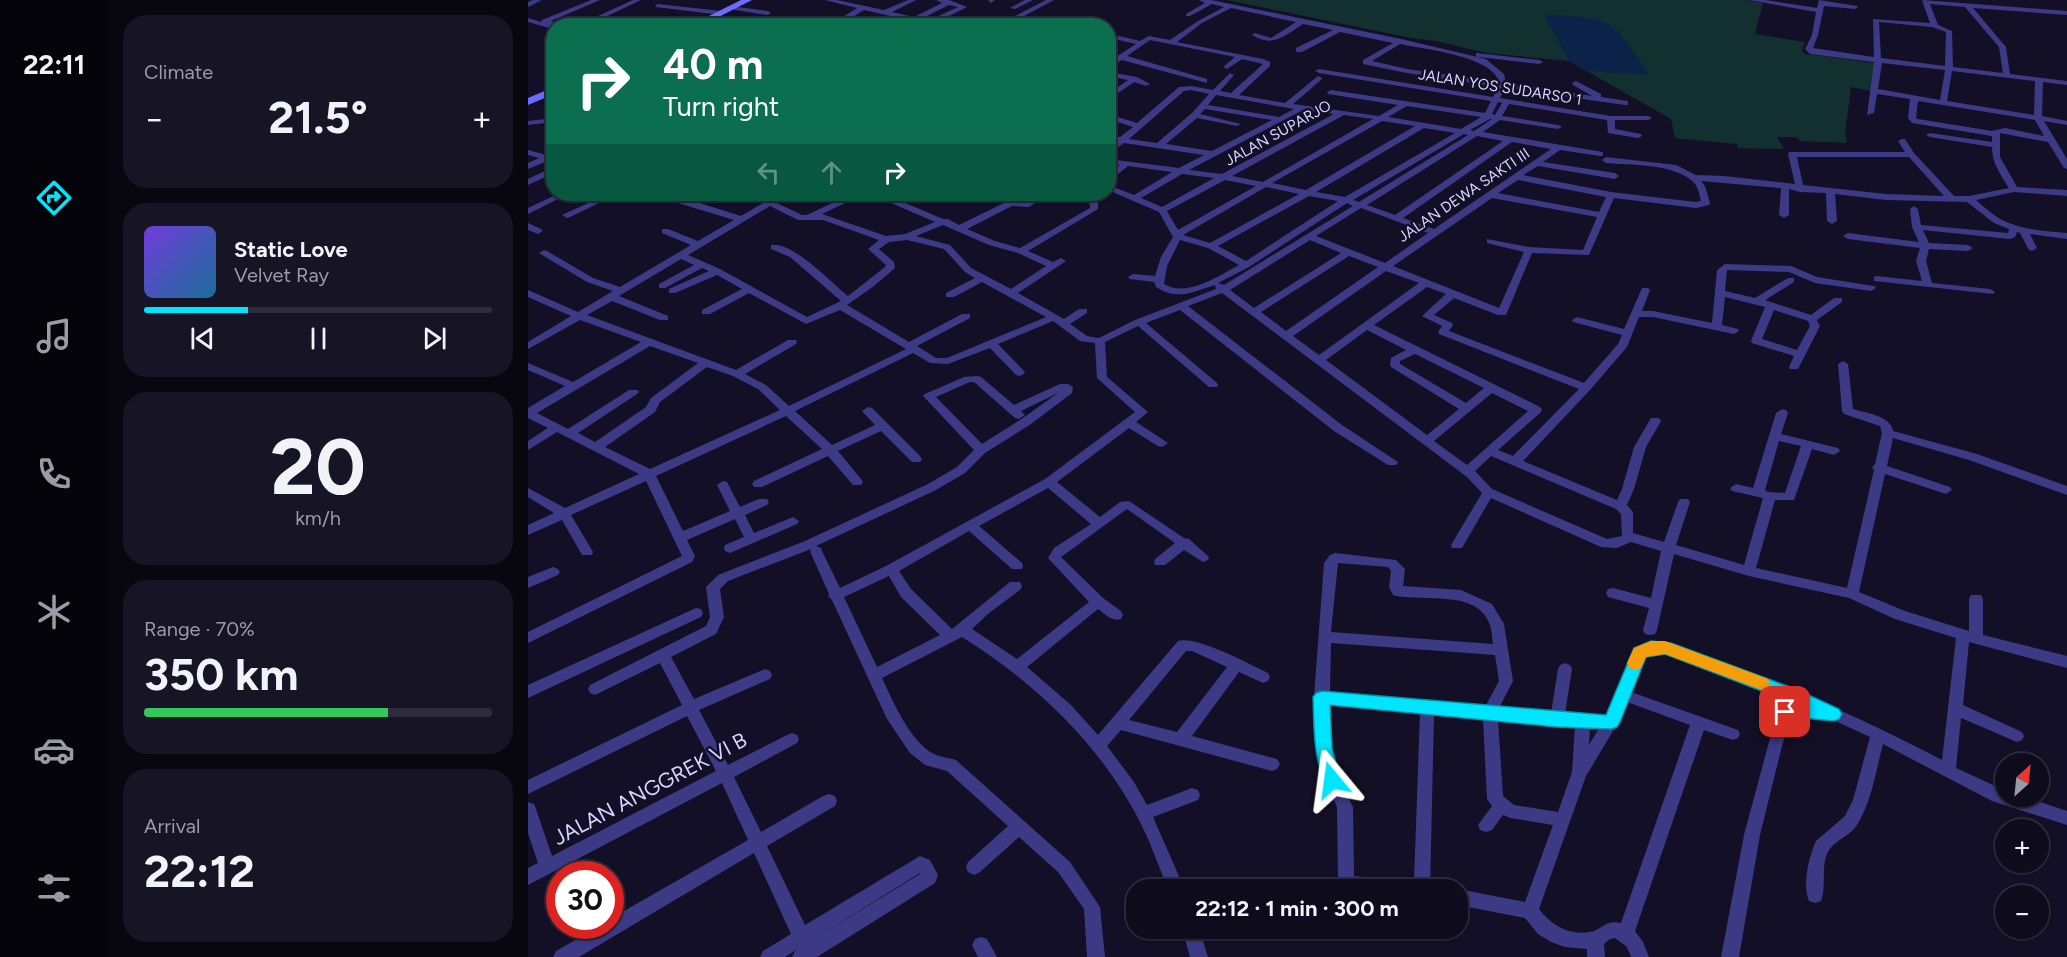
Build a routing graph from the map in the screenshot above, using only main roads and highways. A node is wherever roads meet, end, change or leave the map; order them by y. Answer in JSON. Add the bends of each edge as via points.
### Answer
{"nodes":[{"id":1,"x":748,"y":0,"type":"edge"},
{"id":2,"x":710,"y":18,"type":"edge"},
{"id":3,"x":546,"y":94,"type":"edge"},
{"id":4,"x":528,"y":102,"type":"edge"}],
"edges":[{"from":1,"to":2,"type":"main road"},
{"from":3,"to":4,"type":"main road"}]}
